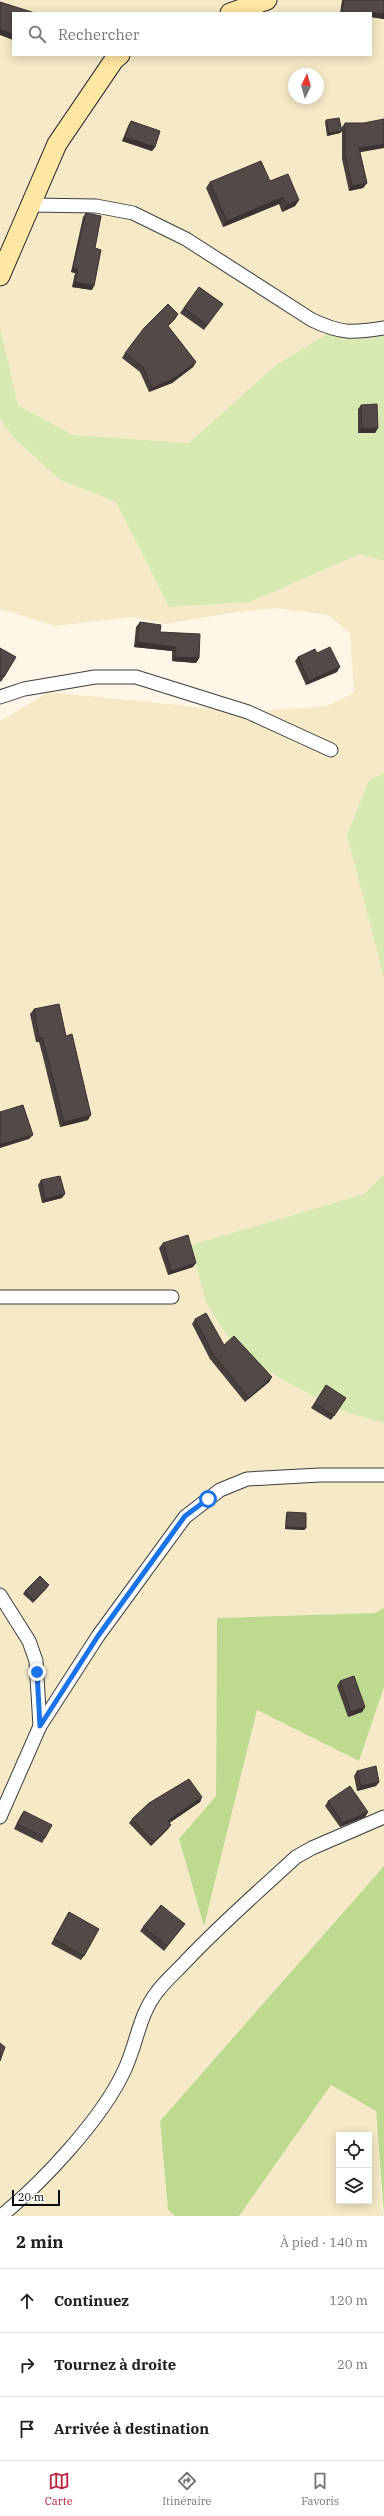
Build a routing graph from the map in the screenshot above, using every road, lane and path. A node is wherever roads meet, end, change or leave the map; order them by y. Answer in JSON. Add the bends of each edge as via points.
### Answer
{"nodes":[{"id":1,"x":267,"y":0,"type":"edge"},
{"id":2,"x":233,"y":12,"type":"edge"},
{"id":3,"x":119,"y":56,"type":"edge"},
{"id":4,"x":31,"y":205,"type":"junction"},
{"id":5,"x":0,"y":276,"type":"edge"},
{"id":6,"x":384,"y":328,"type":"edge"},
{"id":7,"x":0,"y":697,"type":"edge"},
{"id":8,"x":331,"y":750,"type":"dead end"},
{"id":9,"x":0,"y":1297,"type":"edge"},
{"id":10,"x":172,"y":1297,"type":"dead end"},
{"id":11,"x":384,"y":1475,"type":"edge"},
{"id":12,"x":0,"y":1595,"type":"edge"},
{"id":13,"x":40,"y":1726,"type":"junction"},
{"id":14,"x":0,"y":1817,"type":"edge"},
{"id":15,"x":384,"y":1817,"type":"edge"},
{"id":16,"x":1,"y":2216,"type":"edge"}],
"edges":[{"from":1,"to":2,"type":"street"},
{"from":3,"to":4,"type":"street","via":[[57,144]]},
{"from":4,"to":5,"type":"street"},
{"from":4,"to":6,"type":"street","via":[[96,206],[132,213],[186,239],[312,320],[334,330],[354,333]]},
{"from":7,"to":8,"type":"street","via":[[24,689],[95,677],[136,677],[248,712]]},
{"from":9,"to":10,"type":"street"},
{"from":11,"to":13,"type":"street","via":[[247,1479],[220,1490],[185,1516],[98,1636]]},
{"from":12,"to":13,"type":"street","via":[[30,1641],[36,1661]]},
{"from":13,"to":14,"type":"street"},
{"from":15,"to":16,"type":"street","via":[[296,1857],[208,1938],[157,1991],[144,2012],[126,2069],[118,2082],[75,2143],[22,2200]]}]}
